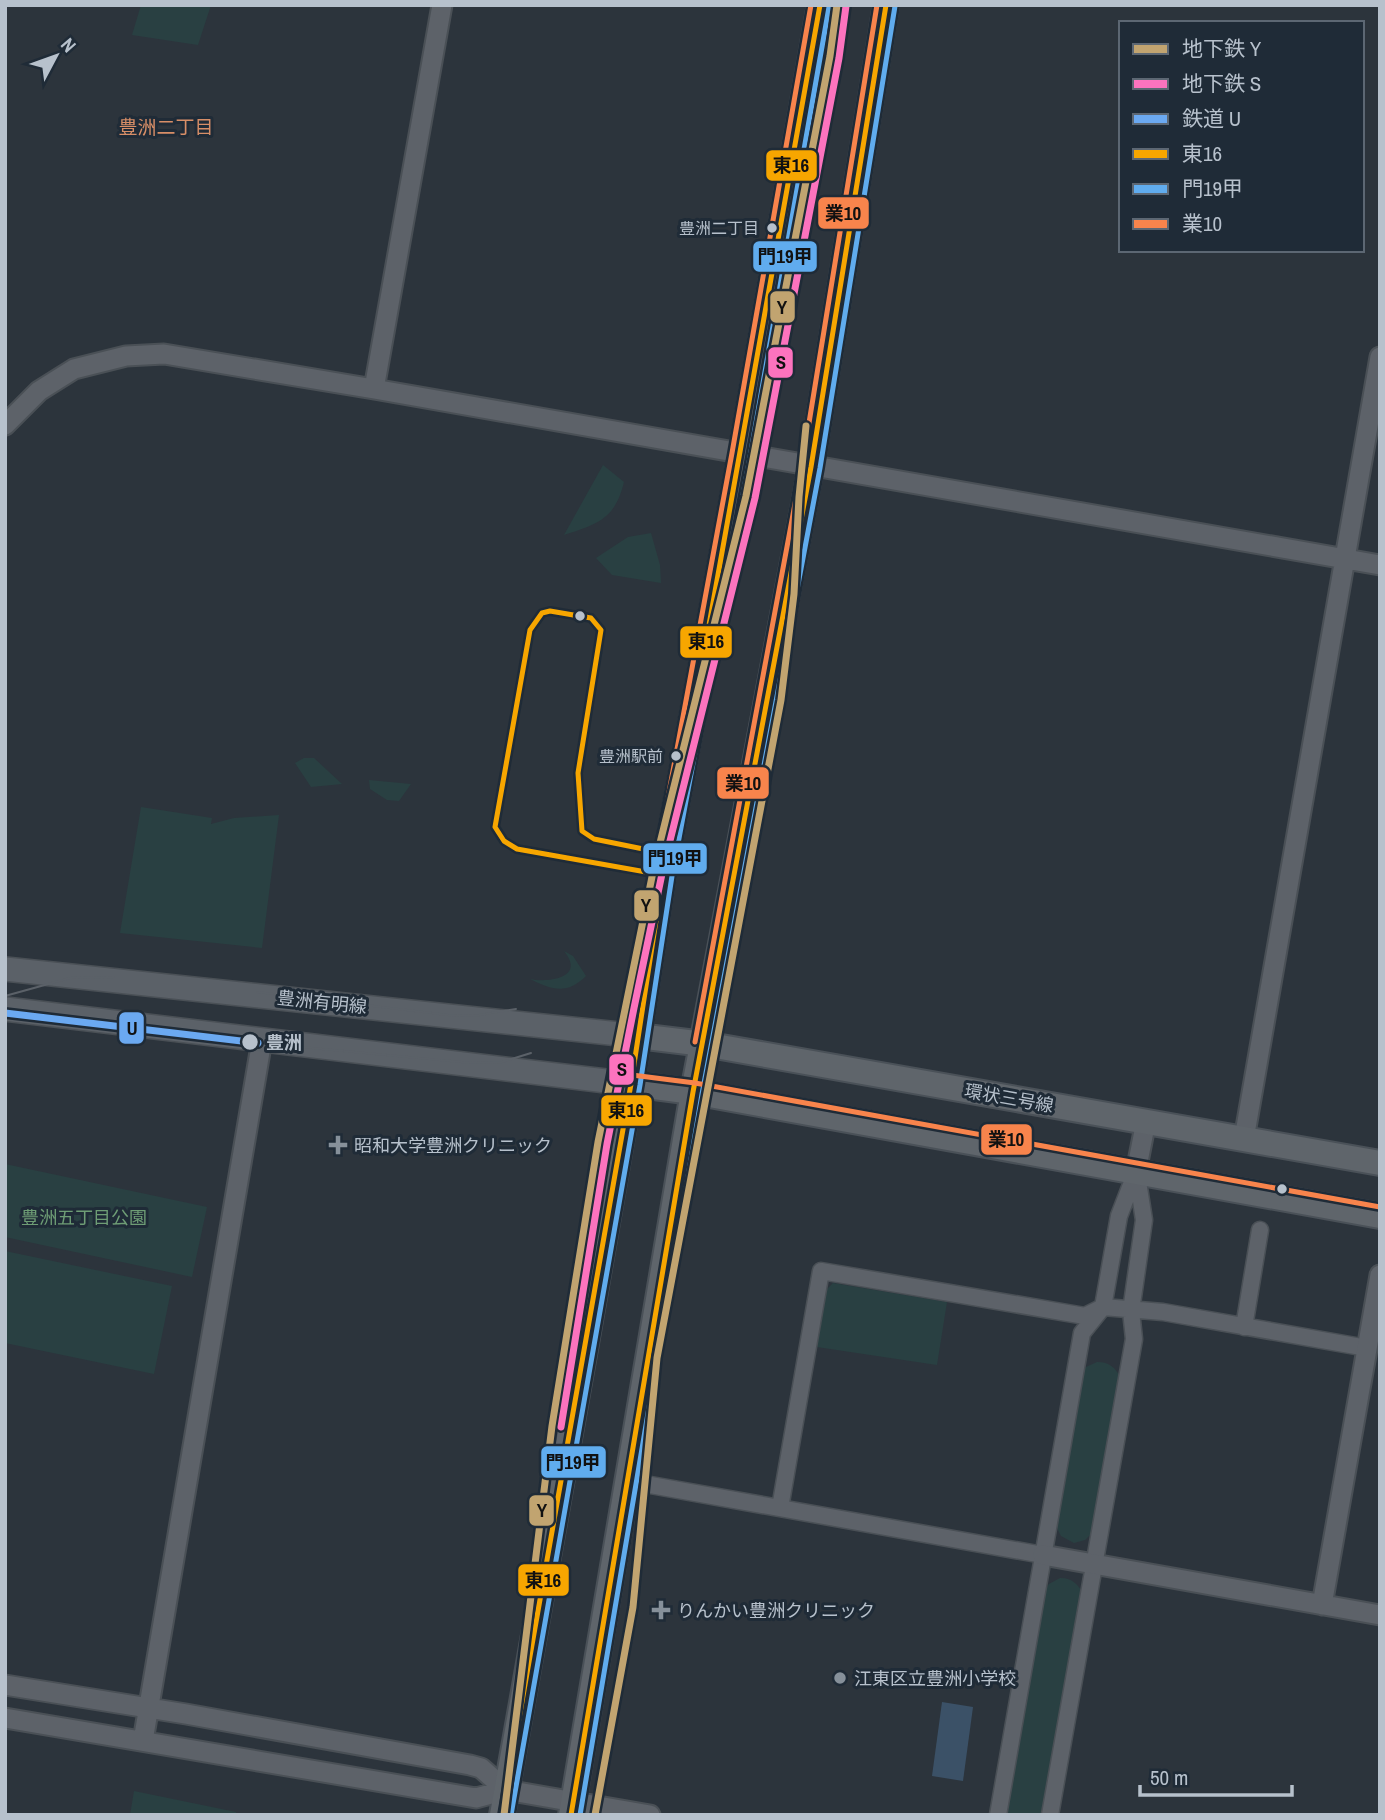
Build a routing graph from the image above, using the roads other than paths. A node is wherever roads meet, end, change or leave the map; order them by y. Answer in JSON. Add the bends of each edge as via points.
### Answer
{"nodes":[{"id":1,"x":442,"y":5,"type":"edge"},
{"id":2,"x":820,"y":5,"type":"edge"},
{"id":3,"x":838,"y":5,"type":"edge"},
{"id":4,"x":865,"y":5,"type":"edge"},
{"id":5,"x":886,"y":5,"type":"edge"},
{"id":6,"x":814,"y":36,"type":"junction"},
{"id":7,"x":880,"y":46,"type":"junction"},
{"id":8,"x":1380,"y":357,"type":"edge"},
{"id":9,"x":374,"y":389,"type":"junction"},
{"id":10,"x":5,"y":425,"type":"edge"},
{"id":11,"x":741,"y":455,"type":"junction"},
{"id":12,"x":811,"y":467,"type":"junction"},
{"id":13,"x":1345,"y":560,"type":"junction"},
{"id":14,"x":1380,"y":565,"type":"edge"},
{"id":15,"x":5,"y":969,"type":"edge"},
{"id":16,"x":5,"y":1009,"type":"edge"},
{"id":17,"x":638,"y":1036,"type":"junction"},
{"id":18,"x":262,"y":1040,"type":"junction"},
{"id":19,"x":704,"y":1044,"type":"junction"},
{"id":20,"x":631,"y":1084,"type":"junction"},
{"id":21,"x":693,"y":1092,"type":"junction"},
{"id":22,"x":1146,"y":1121,"type":"junction"},
{"id":23,"x":1244,"y":1139,"type":"junction"},
{"id":24,"x":1380,"y":1163,"type":"edge"},
{"id":25,"x":1136,"y":1172,"type":"junction"},
{"id":26,"x":1380,"y":1216,"type":"edge"},
{"id":27,"x":1260,"y":1230,"type":"dead end"},
{"id":28,"x":1380,"y":1275,"type":"edge"},
{"id":29,"x":1103,"y":1307,"type":"junction"},
{"id":30,"x":1130,"y":1311,"type":"junction"},
{"id":31,"x":1244,"y":1327,"type":"junction"},
{"id":32,"x":1367,"y":1348,"type":"junction"},
{"id":33,"x":628,"y":1481,"type":"junction"},
{"id":34,"x":780,"y":1508,"type":"junction"},
{"id":35,"x":1043,"y":1555,"type":"junction"},
{"id":36,"x":1095,"y":1564,"type":"junction"},
{"id":37,"x":1322,"y":1605,"type":"junction"},
{"id":38,"x":1380,"y":1615,"type":"edge"},
{"id":39,"x":5,"y":1685,"type":"edge"},
{"id":40,"x":148,"y":1708,"type":"junction"},
{"id":41,"x":5,"y":1718,"type":"edge"},
{"id":42,"x":143,"y":1741,"type":"junction"},
{"id":43,"x":506,"y":1790,"type":"junction"},
{"id":44,"x":572,"y":1808,"type":"edge"},
{"id":45,"x":502,"y":1815,"type":"edge"},
{"id":46,"x":650,"y":1815,"type":"edge"},
{"id":47,"x":998,"y":1815,"type":"edge"},
{"id":48,"x":1050,"y":1815,"type":"edge"}],
"edges":[{"from":1,"to":9,"type":"street"},
{"from":2,"to":6,"type":"main road"},
{"from":3,"to":6,"type":"main road"},
{"from":4,"to":7,"type":"main road"},
{"from":5,"to":7,"type":"main road"},
{"from":6,"to":11,"type":"main road"},
{"from":7,"to":12,"type":"main road"},
{"from":8,"to":13,"type":"street"},
{"from":9,"to":10,"type":"street","via":[[164,355],[125,356],[74,369],[38,391]]},
{"from":9,"to":11,"type":"street"},
{"from":11,"to":12,"type":"street"},
{"from":11,"to":17,"type":"main road"},
{"from":12,"to":13,"type":"street"},
{"from":12,"to":19,"type":"main road"},
{"from":13,"to":14,"type":"street"},
{"from":13,"to":23,"type":"street"},
{"from":15,"to":17,"type":"main road","name":"豊洲有明線"},
{"from":16,"to":18,"type":"main road"},
{"from":17,"to":19,"type":"main road","name":"環状三号線"},
{"from":17,"to":20,"type":"main road"},
{"from":18,"to":20,"type":"main road"},
{"from":18,"to":40,"type":"street"},
{"from":19,"to":21,"type":"main road"},
{"from":19,"to":22,"type":"main road","name":"環状三号線"},
{"from":20,"to":21,"type":"main road"},
{"from":20,"to":43,"type":"main road"},
{"from":21,"to":25,"type":"main road"},
{"from":21,"to":33,"type":"main road"},
{"from":22,"to":23,"type":"main road","name":"環状三号線"},
{"from":22,"to":25,"type":"street"},
{"from":23,"to":24,"type":"main road","name":"環状三号線"},
{"from":25,"to":26,"type":"main road"},
{"from":25,"to":29,"type":"street","via":[[1119,1216]]},
{"from":25,"to":30,"type":"street","via":[[1144,1220]]},
{"from":27,"to":31,"type":"street"},
{"from":28,"to":32,"type":"street"},
{"from":29,"to":30,"type":"street"},
{"from":29,"to":34,"type":"street","via":[[1086,1315],[821,1271]]},
{"from":29,"to":35,"type":"street","via":[[1082,1333]]},
{"from":30,"to":31,"type":"street","via":[[1163,1312]]},
{"from":30,"to":36,"type":"street","via":[[1134,1339]]},
{"from":31,"to":32,"type":"street"},
{"from":32,"to":37,"type":"street"},
{"from":33,"to":34,"type":"street"},
{"from":33,"to":44,"type":"main road"},
{"from":34,"to":35,"type":"street"},
{"from":35,"to":36,"type":"street"},
{"from":35,"to":47,"type":"street"},
{"from":36,"to":37,"type":"street"},
{"from":36,"to":48,"type":"street"},
{"from":37,"to":38,"type":"street"},
{"from":39,"to":40,"type":"street"},
{"from":40,"to":42,"type":"street"},
{"from":40,"to":43,"type":"street","via":[[481,1768]]},
{"from":41,"to":42,"type":"street"},
{"from":42,"to":43,"type":"street","via":[[476,1798]]},
{"from":43,"to":44,"type":"street"},
{"from":43,"to":45,"type":"main road"},
{"from":44,"to":46,"type":"street"}]}
